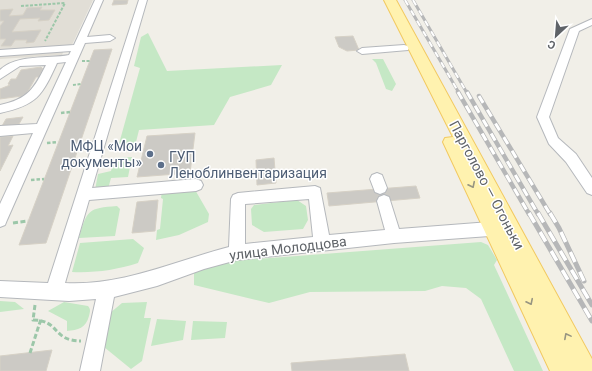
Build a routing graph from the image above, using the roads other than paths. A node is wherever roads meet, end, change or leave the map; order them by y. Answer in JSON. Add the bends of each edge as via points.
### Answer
{"nodes":[{"id":1,"x":99,"y":0,"type":"edge"},
{"id":2,"x":143,"y":0,"type":"edge"},
{"id":3,"x":380,"y":0,"type":"edge"},
{"id":4,"x":390,"y":0,"type":"edge"},
{"id":5,"x":592,"y":22,"type":"edge"},
{"id":6,"x":110,"y":38,"type":"dead end"},
{"id":7,"x":77,"y":48,"type":"junction"},
{"id":8,"x":404,"y":48,"type":"junction"},
{"id":9,"x":362,"y":51,"type":"dead end"},
{"id":10,"x":0,"y":53,"type":"edge"},
{"id":11,"x":53,"y":61,"type":"junction"},
{"id":12,"x":0,"y":76,"type":"edge"},
{"id":13,"x":0,"y":109,"type":"edge"},
{"id":14,"x":42,"y":128,"type":"junction"},
{"id":15,"x":0,"y":131,"type":"edge"},
{"id":16,"x":196,"y":185,"type":"dead end"},
{"id":17,"x":592,"y":189,"type":"edge"},
{"id":18,"x":380,"y":190,"type":"dead end"},
{"id":19,"x":83,"y":195,"type":"junction"},
{"id":20,"x":0,"y":220,"type":"edge"},
{"id":21,"x":502,"y":228,"type":"junction"},
{"id":22,"x":394,"y":236,"type":"junction"},
{"id":23,"x":322,"y":243,"type":"junction"},
{"id":24,"x":237,"y":252,"type":"junction"},
{"id":25,"x":0,"y":289,"type":"edge"},
{"id":26,"x":108,"y":290,"type":"junction"},
{"id":27,"x":54,"y":291,"type":"junction"},
{"id":28,"x":90,"y":371,"type":"edge"},
{"id":29,"x":563,"y":371,"type":"edge"},
{"id":30,"x":585,"y":371,"type":"edge"}],
"edges":[{"from":1,"to":7,"type":"street"},
{"from":2,"to":19,"type":"street"},
{"from":3,"to":8,"type":"main road","name":"Парголово — Огоньки"},
{"from":4,"to":21,"type":"main road","name":"Парголово — Огоньки"},
{"from":5,"to":17,"type":"street","via":[[575,29],[543,117],[553,141],[571,158]]},
{"from":6,"to":7,"type":"street"},
{"from":7,"to":10,"type":"street"},
{"from":7,"to":11,"type":"street"},
{"from":7,"to":14,"type":"street"},
{"from":8,"to":9,"type":"street"},
{"from":8,"to":21,"type":"main road","name":"Парголово — Огоньки","one_way":true},
{"from":11,"to":12,"type":"street","via":[[18,63]]},
{"from":11,"to":13,"type":"street","via":[[37,92],[30,99],[22,104]]},
{"from":14,"to":15,"type":"street"},
{"from":14,"to":20,"type":"street"},
{"from":16,"to":19,"type":"street"},
{"from":18,"to":22,"type":"street"},
{"from":19,"to":27,"type":"street"},
{"from":21,"to":22,"type":"street","name":"улица Молодцова"},
{"from":21,"to":29,"type":"main road","name":"Парголово — Огоньки","one_way":true},
{"from":30,"to":21,"type":"main road","name":"Парголово — Огоньки","one_way":true},
{"from":22,"to":23,"type":"street","name":"улица Молодцова"},
{"from":23,"to":24,"type":"street","name":"улица Молодцова"},
{"from":23,"to":24,"type":"street","via":[[315,192],[238,199]]},
{"from":24,"to":26,"type":"street","name":"улица Молодцова","via":[[157,278]]},
{"from":25,"to":27,"type":"street","name":"улица Молодцова"},
{"from":26,"to":27,"type":"street","name":"улица Молодцова"},
{"from":26,"to":28,"type":"street"}]}
